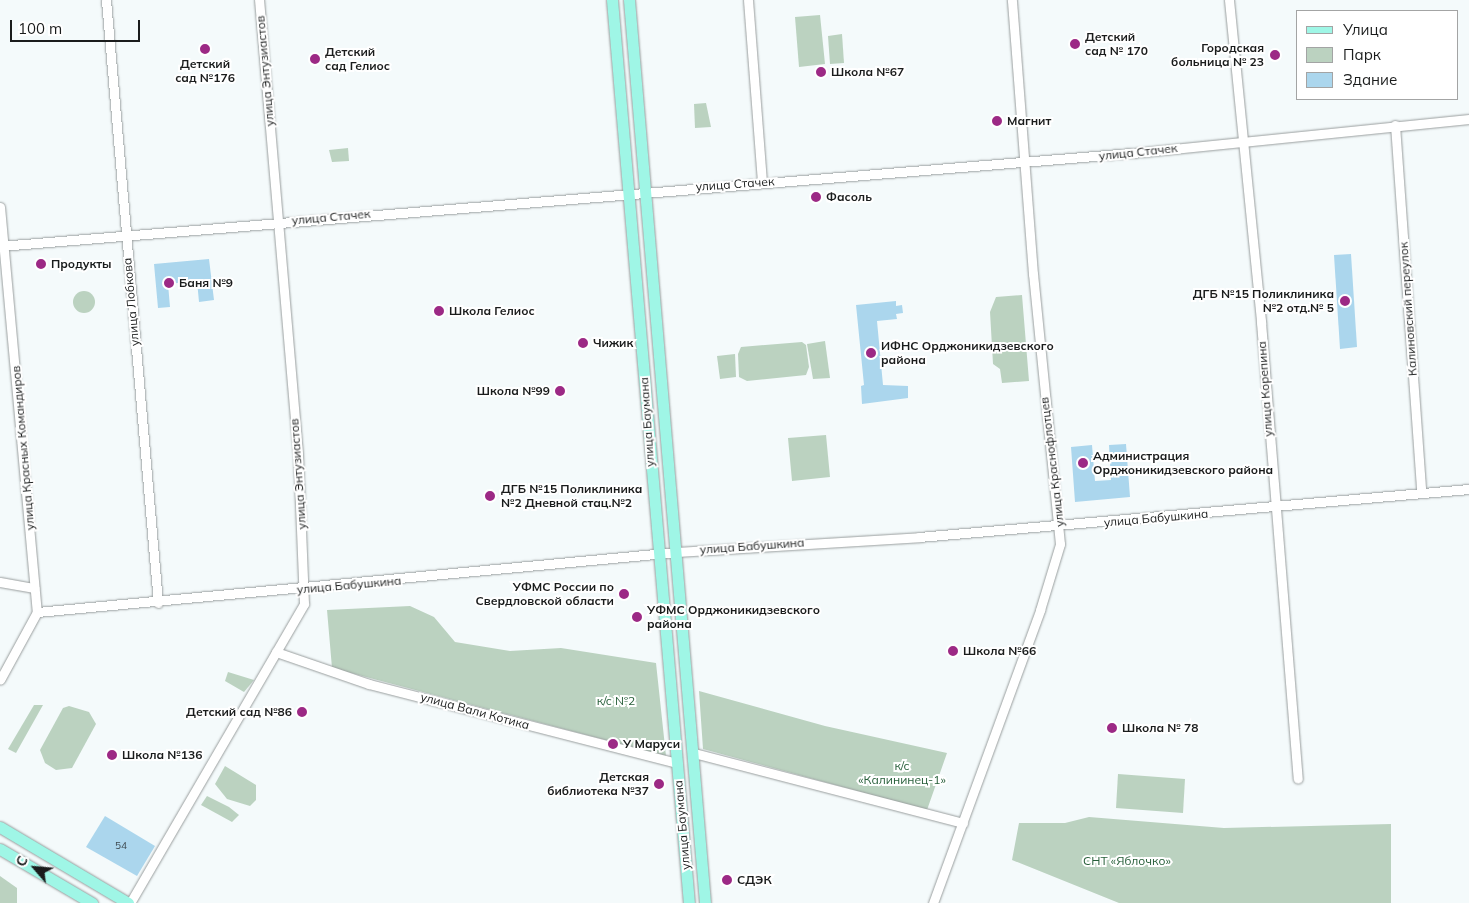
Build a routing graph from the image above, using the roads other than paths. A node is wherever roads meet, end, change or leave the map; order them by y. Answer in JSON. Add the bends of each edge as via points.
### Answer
{"nodes":[{"id":1,"x":106,"y":0,"type":"edge"},
{"id":2,"x":258,"y":0,"type":"edge"},
{"id":3,"x":612,"y":0,"type":"edge"},
{"id":4,"x":629,"y":0,"type":"edge"},
{"id":5,"x":748,"y":0,"type":"edge"},
{"id":6,"x":1012,"y":0,"type":"edge"},
{"id":7,"x":1229,"y":0,"type":"edge"},
{"id":8,"x":1469,"y":119,"type":"edge"},
{"id":9,"x":1395,"y":126,"type":"junction"},
{"id":10,"x":1243,"y":140,"type":"junction"},
{"id":11,"x":1026,"y":161,"type":"junction"},
{"id":12,"x":762,"y":182,"type":"junction"},
{"id":13,"x":645,"y":190,"type":"junction"},
{"id":14,"x":627,"y":191,"type":"junction"},
{"id":15,"x":0,"y":206,"type":"edge"},
{"id":16,"x":276,"y":221,"type":"junction"},
{"id":17,"x":125,"y":234,"type":"junction"},
{"id":18,"x":2,"y":245,"type":"edge"},
{"id":19,"x":1469,"y":489,"type":"edge"},
{"id":20,"x":1421,"y":492,"type":"junction"},
{"id":21,"x":1274,"y":509,"type":"junction"},
{"id":22,"x":1060,"y":525,"type":"junction"},
{"id":23,"x":677,"y":552,"type":"junction"},
{"id":24,"x":656,"y":554,"type":"junction"},
{"id":25,"x":0,"y":582,"type":"edge"},
{"id":26,"x":34,"y":588,"type":"junction"},
{"id":27,"x":304,"y":589,"type":"junction"},
{"id":28,"x":158,"y":603,"type":"junction"},
{"id":29,"x":36,"y":612,"type":"junction"},
{"id":30,"x":276,"y":652,"type":"junction"},
{"id":31,"x":0,"y":680,"type":"edge"},
{"id":32,"x":694,"y":753,"type":"junction"},
{"id":33,"x":676,"y":763,"type":"junction"},
{"id":34,"x":1298,"y":779,"type":"dead end"},
{"id":35,"x":963,"y":823,"type":"junction"},
{"id":36,"x":0,"y":827,"type":"edge"},
{"id":37,"x":0,"y":848,"type":"edge"},
{"id":38,"x":92,"y":903,"type":"edge"},
{"id":39,"x":129,"y":903,"type":"edge"},
{"id":40,"x":689,"y":903,"type":"edge"},
{"id":41,"x":706,"y":903,"type":"edge"},
{"id":42,"x":933,"y":903,"type":"edge"}],
"edges":[{"from":1,"to":17,"type":"street","name":"улица Лобкова"},
{"from":2,"to":16,"type":"street","name":"улица Энтузиастов"},
{"from":3,"to":14,"type":"main road","name":"улица Баумана"},
{"from":4,"to":13,"type":"main road","name":"улица Баумана"},
{"from":5,"to":12,"type":"street"},
{"from":6,"to":11,"type":"street","name":"улица Краснофлотцев"},
{"from":7,"to":10,"type":"street","name":"улица Корепина"},
{"from":8,"to":9,"type":"street","name":"улица Стачек"},
{"from":9,"to":10,"type":"street","name":"улица Стачек"},
{"from":9,"to":20,"type":"street","name":"Калиновский переулок"},
{"from":10,"to":11,"type":"street","name":"улица Стачек"},
{"from":10,"to":21,"type":"street","name":"улица Корепина"},
{"from":11,"to":12,"type":"street","name":"улица Стачек"},
{"from":11,"to":22,"type":"street","name":"улица Краснофлотцев","via":[[1043,386]]},
{"from":12,"to":13,"type":"street","name":"улица Стачек"},
{"from":13,"to":14,"type":"street","name":"улица Стачек"},
{"from":13,"to":23,"type":"main road","name":"улица Баумана"},
{"from":14,"to":16,"type":"street","name":"улица Стачек"},
{"from":14,"to":24,"type":"main road","name":"улица Баумана"},
{"from":15,"to":18,"type":"street","name":"улица Красных Командиров"},
{"from":16,"to":17,"type":"street","name":"улица Стачек"},
{"from":16,"to":27,"type":"street","name":"улица Энтузиастов","via":[[298,454]]},
{"from":17,"to":18,"type":"street","name":"улица Стачек"},
{"from":17,"to":28,"type":"street","name":"улица Лобкова"},
{"from":18,"to":26,"type":"street","name":"улица Красных Командиров"},
{"from":19,"to":20,"type":"street","name":"улица Бабушкина"},
{"from":20,"to":21,"type":"street","name":"улица Бабушкина"},
{"from":21,"to":22,"type":"street","name":"улица Бабушкина"},
{"from":21,"to":34,"type":"street","name":"улица Корепина"},
{"from":22,"to":23,"type":"street","name":"улица Бабушкина"},
{"from":22,"to":35,"type":"street","name":"улица Краснофлотцев","via":[[1057,560]]},
{"from":23,"to":24,"type":"street","name":"улица Бабушкина"},
{"from":23,"to":32,"type":"main road","name":"улица Баумана"},
{"from":24,"to":27,"type":"street","name":"улица Бабушкина"},
{"from":24,"to":33,"type":"main road","name":"улица Баумана"},
{"from":25,"to":26,"type":"street"},
{"from":26,"to":29,"type":"street","name":"улица Красных Командиров"},
{"from":27,"to":28,"type":"street","name":"улица Бабушкина"},
{"from":27,"to":30,"type":"street","name":"улица Энтузиастов","via":[[304,604]]},
{"from":28,"to":29,"type":"street","name":"улица Бабушкина"},
{"from":29,"to":31,"type":"street"},
{"from":30,"to":33,"type":"street","name":"улица Вали Котика","via":[[369,684]]},
{"from":30,"to":39,"type":"street","name":"улица Энтузиастов"},
{"from":32,"to":35,"type":"street"},
{"from":32,"to":41,"type":"main road","name":"улица Баумана"},
{"from":33,"to":40,"type":"main road","name":"улица Баумана"},
{"from":35,"to":42,"type":"street","name":"улица Краснофлотцев"},
{"from":36,"to":39,"type":"main road"},
{"from":37,"to":38,"type":"main road"}]}
